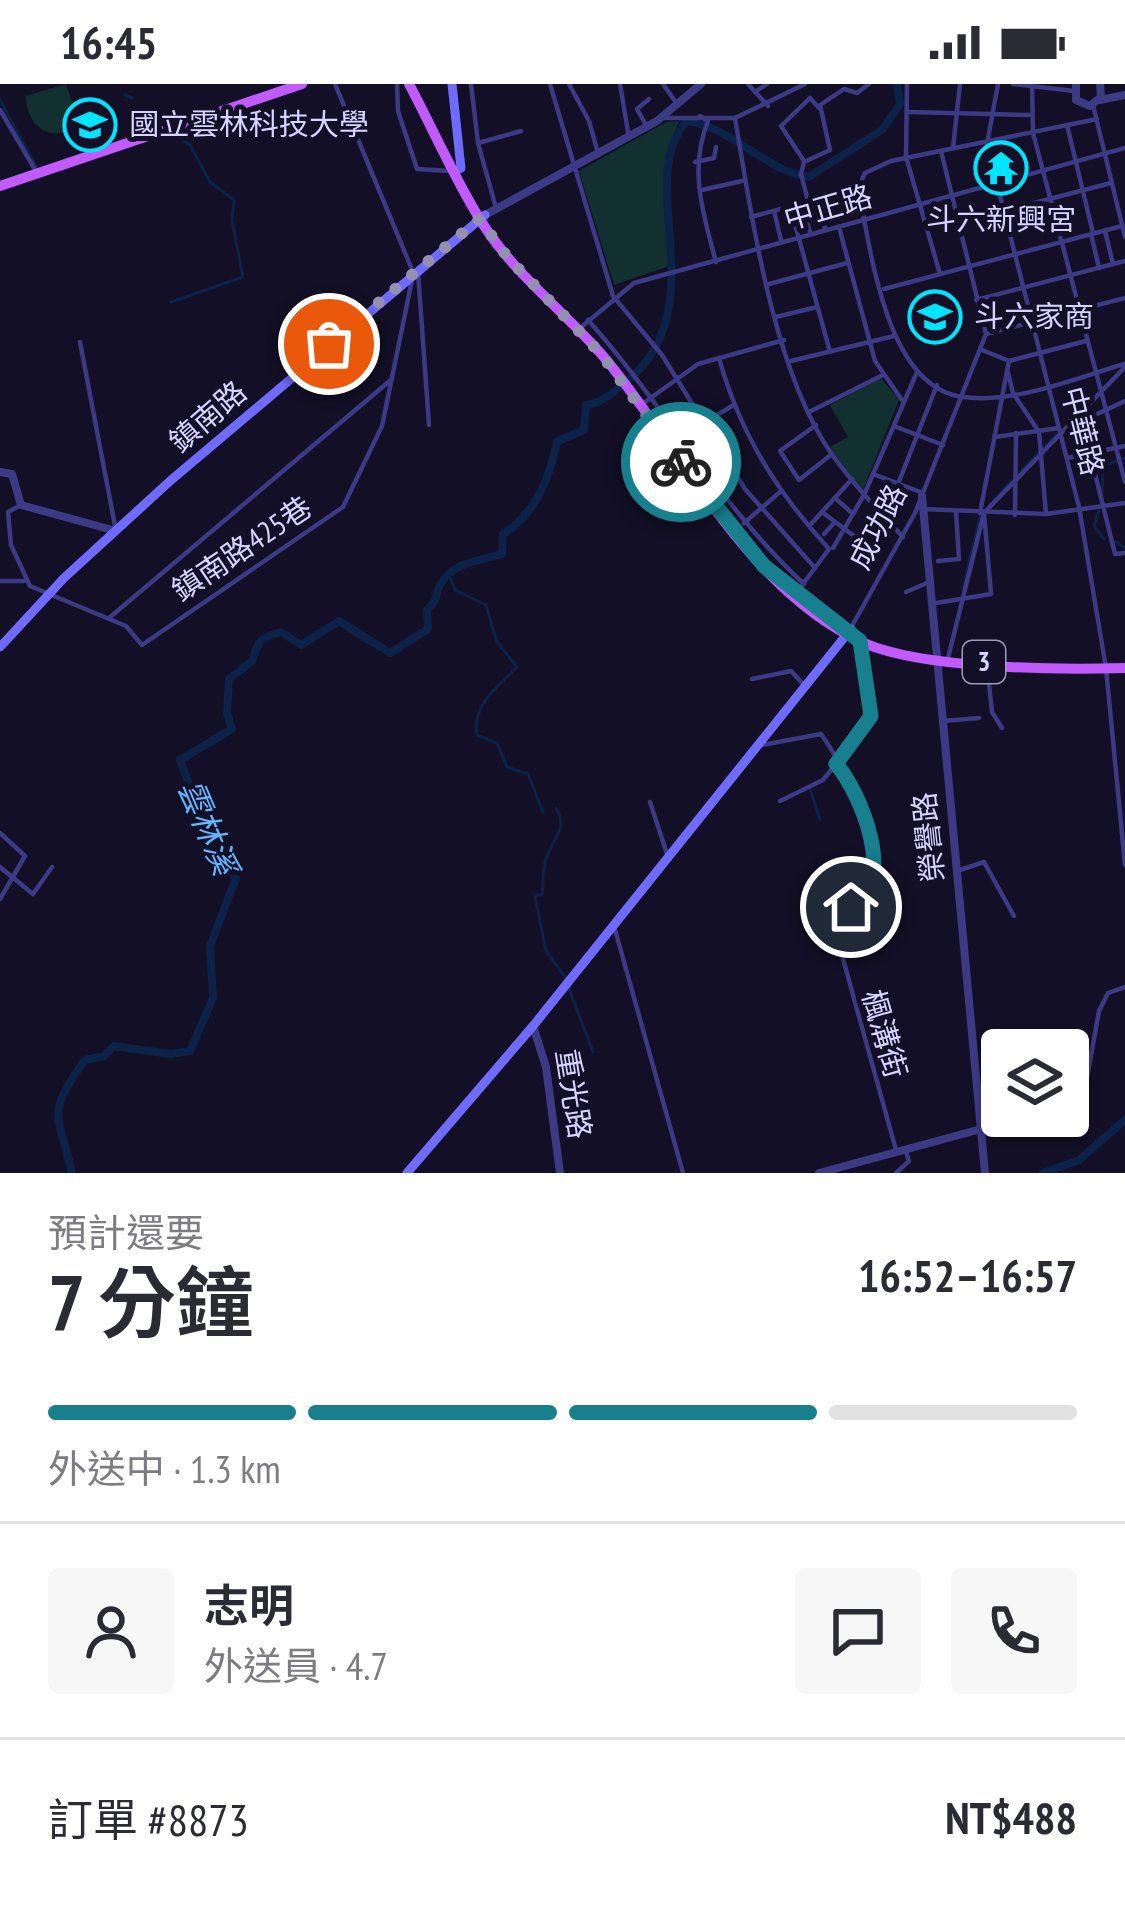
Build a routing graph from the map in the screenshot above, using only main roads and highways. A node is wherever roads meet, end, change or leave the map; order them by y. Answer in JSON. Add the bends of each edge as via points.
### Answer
{"nodes":[{"id":1,"x":302,"y":84,"type":"edge"},
{"id":2,"x":413,"y":84,"type":"edge"},
{"id":3,"x":452,"y":84,"type":"edge"},
{"id":4,"x":274,"y":88,"type":"edge"},
{"id":5,"x":458,"y":170,"type":"junction"},
{"id":6,"x":0,"y":186,"type":"edge"},
{"id":7,"x":487,"y":214,"type":"junction"},
{"id":8,"x":629,"y":378,"type":"junction"},
{"id":9,"x":663,"y":432,"type":"junction"},
{"id":10,"x":745,"y":540,"type":"junction"},
{"id":11,"x":849,"y":631,"type":"junction"},
{"id":12,"x":0,"y":647,"type":"edge"},
{"id":13,"x":1125,"y":664,"type":"edge"},
{"id":14,"x":409,"y":1171,"type":"edge"}],
"edges":[{"from":1,"to":4,"type":"main road"},
{"from":2,"to":5,"type":"main road","number":"3"},
{"from":3,"to":5,"type":"main road"},
{"from":4,"to":6,"type":"main road"},
{"from":5,"to":7,"type":"main road","number":"3"},
{"from":7,"to":8,"type":"main road","number":"3","via":[[512,257]]},
{"from":7,"to":12,"type":"main road","name":"鎮南路","via":[[116,531]]},
{"from":8,"to":9,"type":"main road","number":"3"},
{"from":8,"to":9,"type":"main road","number":"3"},
{"from":9,"to":10,"type":"main road","number":"3"},
{"from":10,"to":11,"type":"main road","number":"3"},
{"from":10,"to":11,"type":"main road","number":"3","via":[[794,593]]},
{"from":11,"to":13,"type":"main road","number":"3","via":[[942,654]]},
{"from":11,"to":14,"type":"main road","name":"成功路"}]}
